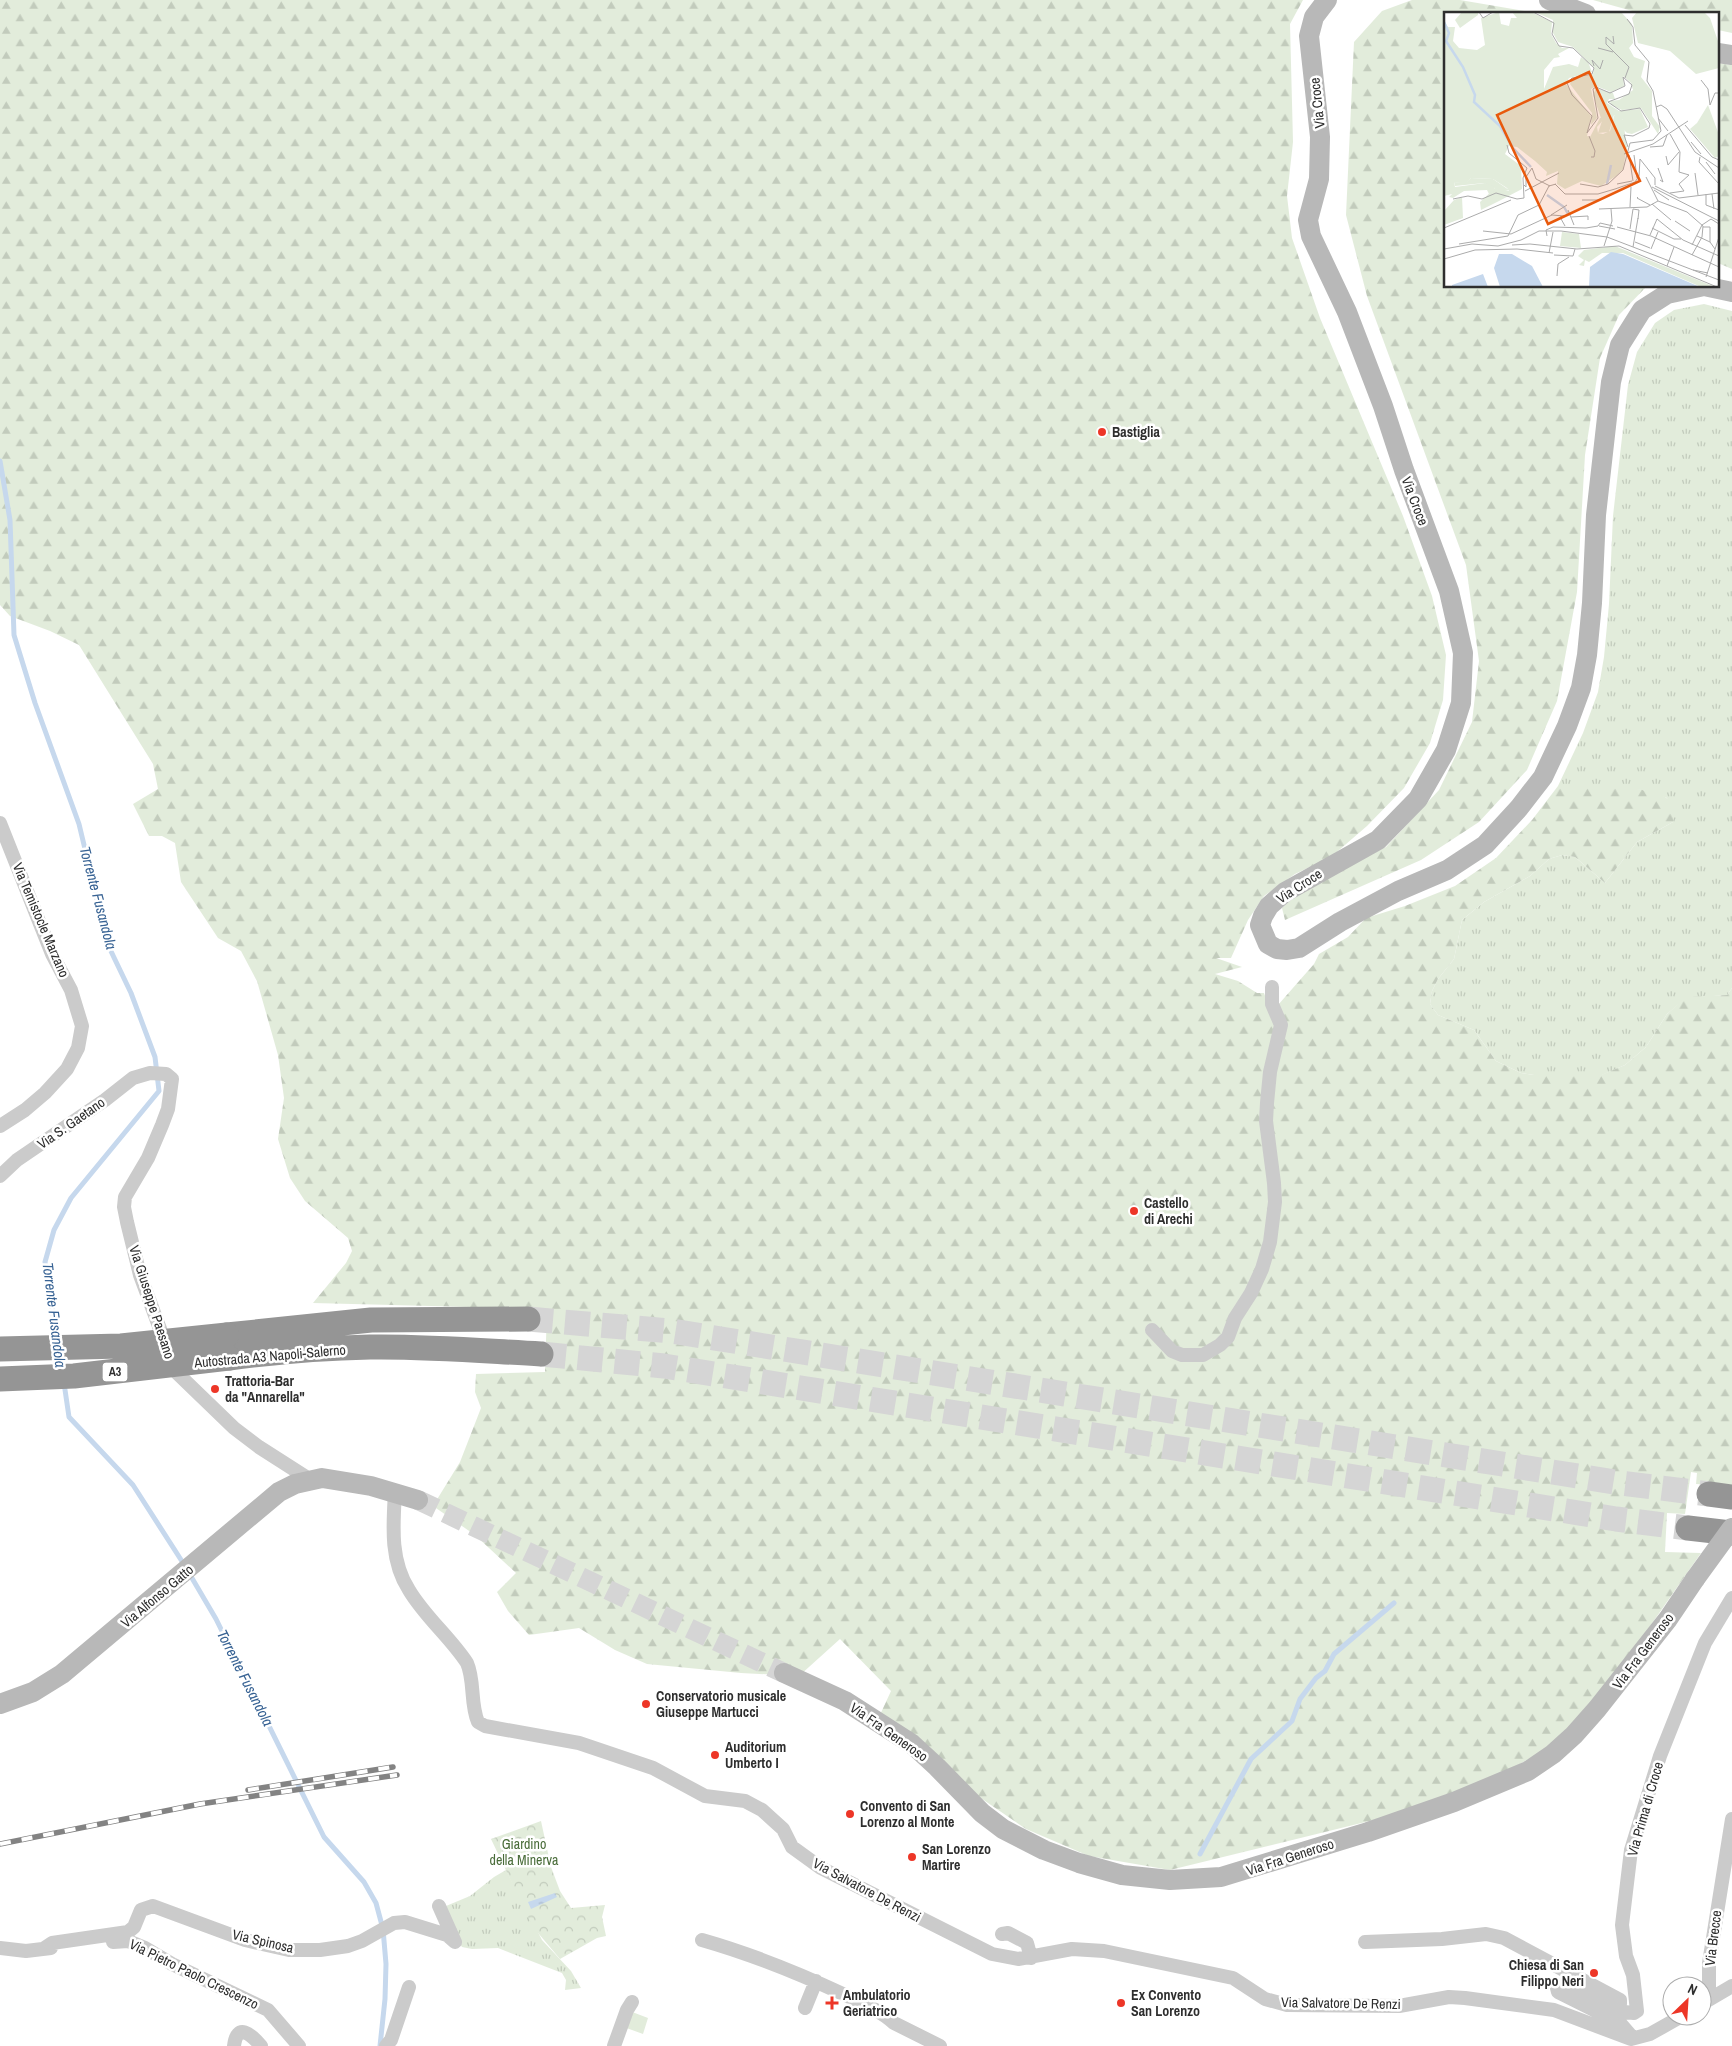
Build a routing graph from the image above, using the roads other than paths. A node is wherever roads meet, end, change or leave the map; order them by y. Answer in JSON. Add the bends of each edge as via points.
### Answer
{"nodes":[{"id":1,"x":1327,"y":0,"type":"edge"},
{"id":2,"x":1549,"y":0,"type":"edge"},
{"id":3,"x":1581,"y":12,"type":"edge"},
{"id":4,"x":1695,"y":288,"type":"edge"},
{"id":5,"x":1713,"y":288,"type":"edge"},
{"id":6,"x":1732,"y":292,"type":"edge"},
{"id":7,"x":0,"y":823,"type":"edge"},
{"id":8,"x":1272,"y":987,"type":"dead end"},
{"id":9,"x":166,"y":1074,"type":"joint"},
{"id":10,"x":0,"y":1126,"type":"edge"},
{"id":11,"x":0,"y":1176,"type":"edge"},
{"id":12,"x":528,"y":1319,"type":"tunnel mouth"},
{"id":13,"x":1152,"y":1330,"type":"dead end"},
{"id":14,"x":228,"y":1347,"type":"junction"},
{"id":15,"x":0,"y":1348,"type":"edge"},
{"id":16,"x":541,"y":1354,"type":"tunnel mouth"},
{"id":17,"x":0,"y":1379,"type":"edge"},
{"id":18,"x":309,"y":1479,"type":"junction"},
{"id":19,"x":395,"y":1492,"type":"junction"},
{"id":20,"x":418,"y":1500,"type":"tunnel mouth"},
{"id":21,"x":1688,"y":1528,"type":"tunnel mouth"},
{"id":22,"x":1732,"y":1528,"type":"edge"},
{"id":23,"x":1732,"y":1533,"type":"edge"},
{"id":24,"x":1732,"y":1598,"type":"edge"},
{"id":25,"x":784,"y":1673,"type":"tunnel mouth"},
{"id":26,"x":0,"y":1704,"type":"edge"},
{"id":27,"x":1732,"y":1819,"type":"edge"},
{"id":28,"x":439,"y":1906,"type":"dead end"},
{"id":29,"x":1485,"y":1927,"type":"dead end"},
{"id":30,"x":1002,"y":1934,"type":"dead end"},
{"id":31,"x":1433,"y":1938,"type":"junction"},
{"id":32,"x":702,"y":1940,"type":"dead end"},
{"id":33,"x":1365,"y":1942,"type":"dead end"},
{"id":34,"x":0,"y":1948,"type":"edge"},
{"id":35,"x":43,"y":1949,"type":"junction"},
{"id":36,"x":1030,"y":1958,"type":"junction"},
{"id":37,"x":1707,"y":1976,"type":"edge"},
{"id":38,"x":816,"y":1982,"type":"junction"},
{"id":39,"x":1732,"y":1986,"type":"edge"},
{"id":40,"x":408,"y":1987,"type":"dead end"},
{"id":41,"x":1712,"y":1998,"type":"edge"},
{"id":42,"x":632,"y":2002,"type":"dead end"},
{"id":43,"x":1617,"y":2007,"type":"junction"},
{"id":44,"x":805,"y":2008,"type":"dead end"},
{"id":45,"x":1664,"y":2026,"type":"edge"},
{"id":46,"x":1633,"y":2038,"type":"junction"},
{"id":47,"x":234,"y":2046,"type":"edge"},
{"id":48,"x":261,"y":2046,"type":"edge"},
{"id":49,"x":299,"y":2046,"type":"edge"},
{"id":50,"x":386,"y":2046,"type":"edge"},
{"id":51,"x":614,"y":2046,"type":"edge"},
{"id":52,"x":940,"y":2046,"type":"edge"}],
"edges":[{"from":1,"to":4,"type":"street","name":"Via Croce","via":[[1314,17],[1309,36],[1320,137],[1319,178],[1308,220],[1311,236],[1362,349],[1449,591],[1463,653],[1461,703],[1446,750],[1418,799],[1378,840],[1277,898],[1260,925],[1268,944],[1277,949],[1299,948],[1398,890],[1447,870],[1485,845],[1543,777],[1581,688],[1592,603],[1596,515],[1611,382],[1620,345],[1642,310],[1667,294]]},
{"from":2,"to":3,"type":"street"},
{"from":5,"to":6,"type":"street","name":"Via Croce"},
{"from":7,"to":10,"type":"street","name":"Via Temistocle Marzano","via":[[52,954],[71,990],[80,1018],[81,1040],[67,1069],[45,1093]]},
{"from":8,"to":13,"type":"street","via":[[1272,1004],[1281,1024],[1266,1103],[1275,1202],[1262,1269],[1228,1337],[1203,1355],[1182,1355],[1172,1351]]},
{"from":9,"to":11,"type":"street","name":"Via S. Gaetano","via":[[133,1078],[17,1160]]},
{"from":9,"to":18,"type":"street","name":"Via Giuseppe Paesano","via":[[172,1079],[168,1109],[148,1158],[125,1197],[124,1208],[140,1275],[176,1372],[234,1428]]},
{"from":12,"to":14,"type":"highway","name":"Autostrada A3 Napoli-Salerno","number":"A3","via":[[370,1320]]},
{"from":14,"to":15,"type":"highway","name":"Autostrada A3 Napoli-Salerno","number":"A3","bridge":true},
{"from":14,"to":16,"type":"highway","name":"Autostrada A3 Napoli-Salerno","number":"A3","via":[[261,1354],[369,1347]]},
{"from":14,"to":17,"type":"highway","name":"Autostrada A3 Napoli-Salerno","number":"A3","bridge":true,"via":[[82,1375]]},
{"from":18,"to":19,"type":"street","via":[[334,1479]]},
{"from":18,"to":26,"type":"street","name":"Via Alfonso Gatto","via":[[279,1492],[62,1674],[33,1692]]},
{"from":19,"to":20,"type":"street"},
{"from":19,"to":36,"type":"street","name":"Via Salvatore De Renzi","via":[[395,1551],[404,1580],[415,1599],[467,1663],[473,1709],[478,1722],[579,1743],[653,1768],[705,1796],[745,1801],[762,1810],[783,1830],[792,1847],[821,1868],[992,1954]]},
{"from":21,"to":23,"type":"highway"},
{"from":22,"to":25,"type":"street","name":"Via Fra Generoso","bridge":true,"via":[[1651,1642],[1597,1710],[1553,1754],[1528,1771],[1454,1802],[1221,1878],[1170,1880],[1122,1875],[1044,1850],[1003,1829],[982,1813],[912,1744],[845,1701]]},
{"from":24,"to":43,"type":"street","name":"Via Prima di Croce","via":[[1705,1643],[1660,1756],[1631,1850],[1622,1926],[1637,2011],[1628,2013]]},
{"from":27,"to":37,"type":"street","name":"Via Brecce"},
{"from":28,"to":35,"type":"street","name":"Via Spinosa","via":[[454,1942],[447,1935],[412,1923],[394,1923],[348,1946],[289,1950],[245,1940],[153,1906],[141,1910],[134,1927],[128,1932],[52,1943]]},
{"from":29,"to":31,"type":"street","via":[[1435,1931]]},
{"from":30,"to":36,"type":"street","via":[[1008,1933],[1027,1943]]},
{"from":31,"to":33,"type":"street"},
{"from":31,"to":43,"type":"street","via":[[1486,1934],[1504,1938],[1617,1998],[1620,2002]]},
{"from":32,"to":38,"type":"street","via":[[742,1952]]},
{"from":34,"to":35,"type":"street"},
{"from":35,"to":49,"type":"street","name":"Via Pietro Paolo Crescenzo","via":[[128,1940],[268,2010]]},
{"from":36,"to":46,"type":"street","name":"Via Salvatore De Renzi","via":[[1072,1949],[1104,1951],[1233,1978],[1265,1999],[1287,2005],[1399,2006],[1449,1997],[1465,1998],[1554,2010]]},
{"from":38,"to":44,"type":"street"},
{"from":38,"to":52,"type":"street"},
{"from":39,"to":41,"type":"street"},
{"from":40,"to":50,"type":"street","via":[[391,2040]]},
{"from":42,"to":51,"type":"street"},
{"from":43,"to":46,"type":"street","via":[[1563,1984],[1557,1988],[1558,1992],[1620,2023]]},
{"from":45,"to":46,"type":"street"},
{"from":47,"to":48,"type":"street","via":[[239,2033],[245,2032]]}]}
